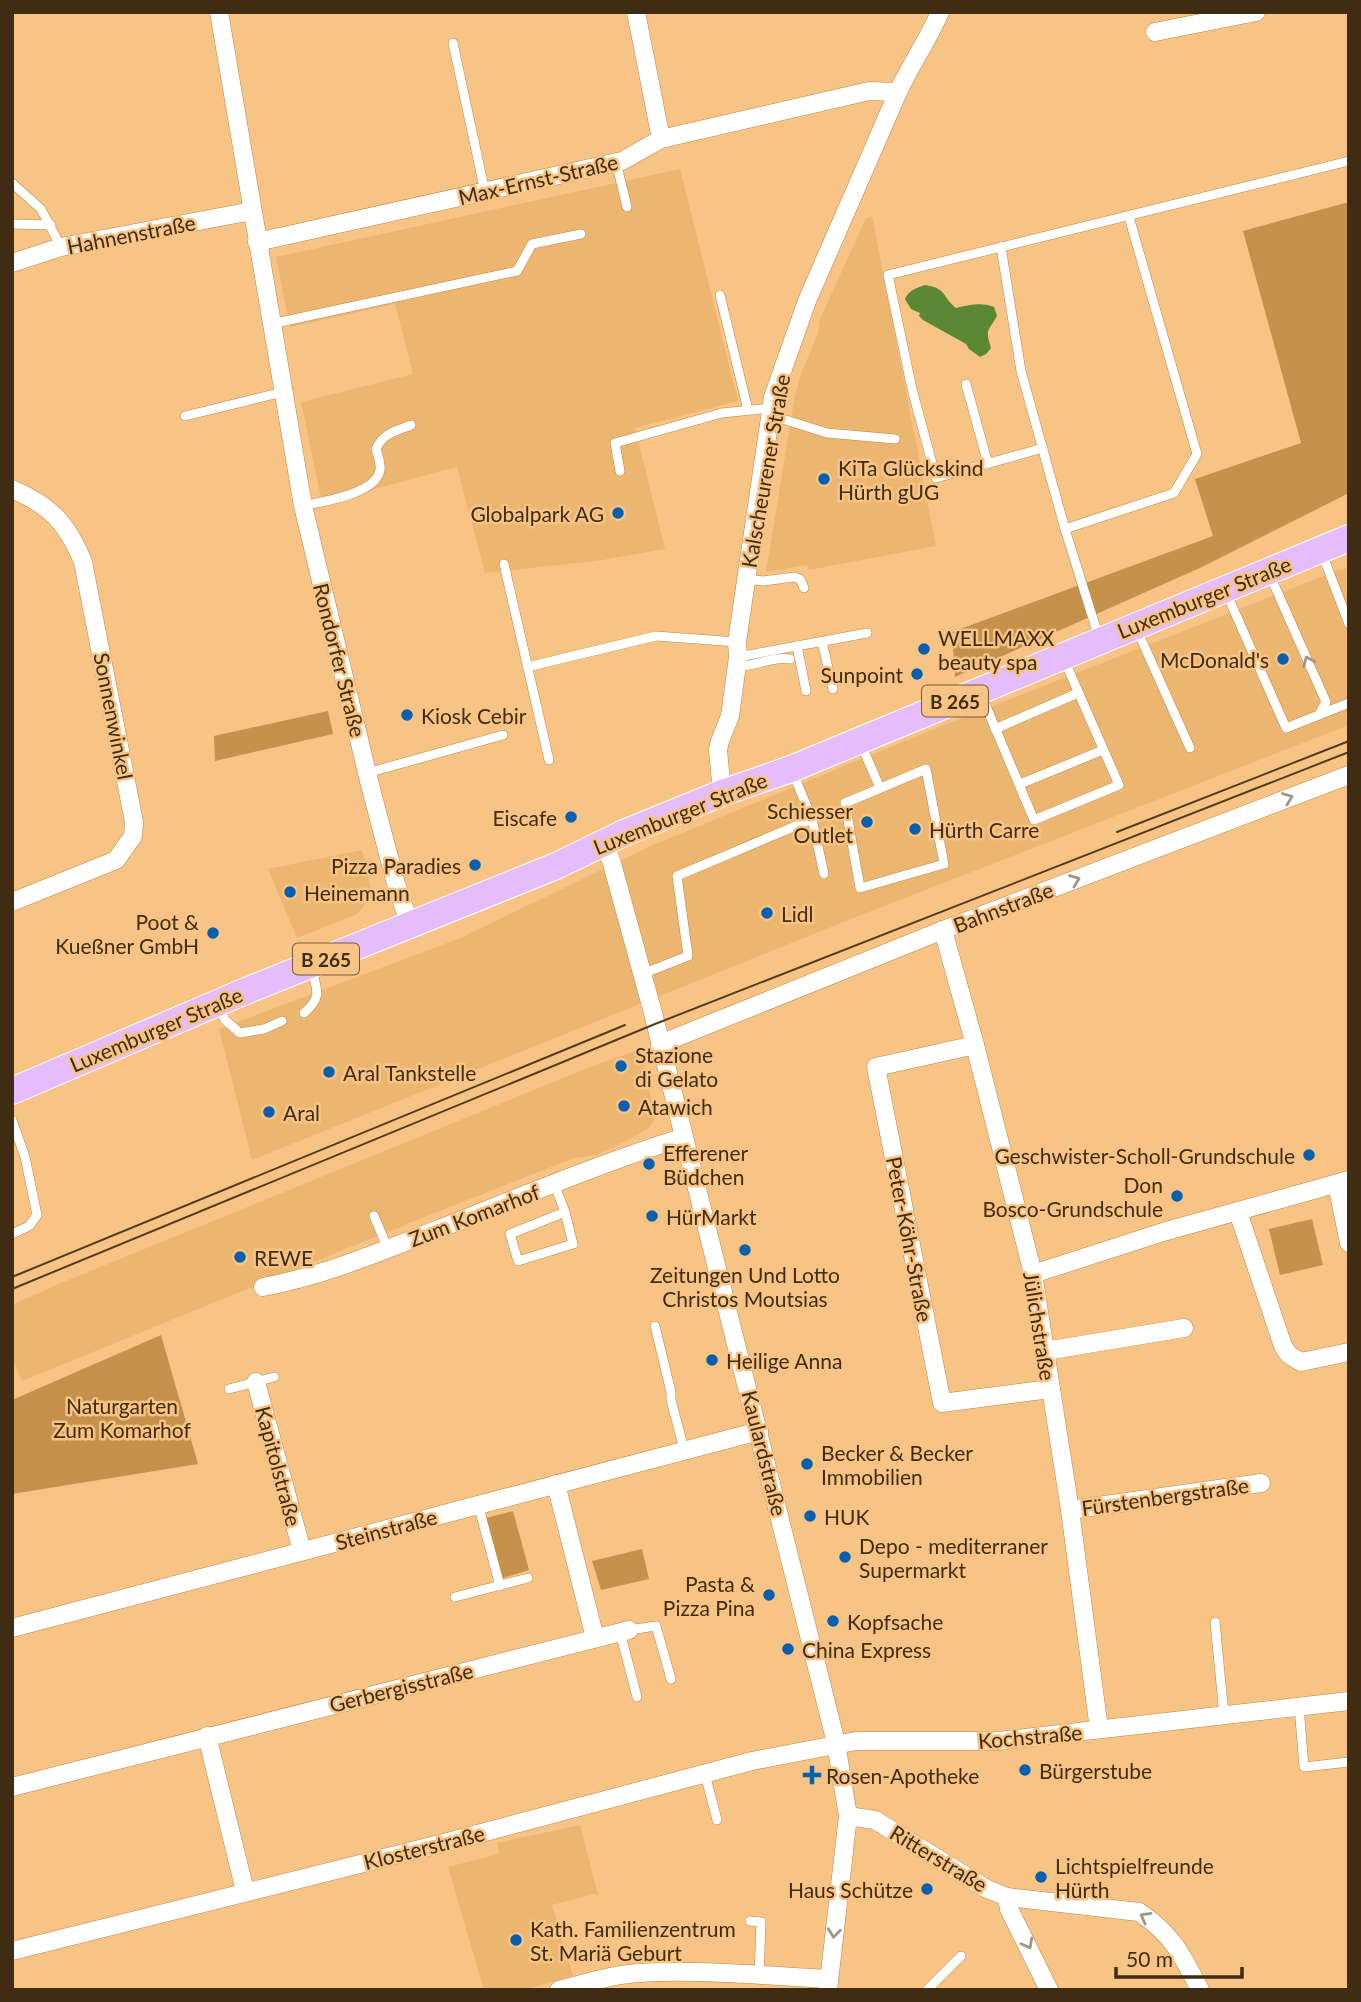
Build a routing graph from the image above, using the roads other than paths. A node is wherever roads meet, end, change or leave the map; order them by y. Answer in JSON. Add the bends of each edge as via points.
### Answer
{"nodes":[{"id":1,"x":219,"y":12,"type":"edge"},
{"id":2,"x":636,"y":12,"type":"edge"},
{"id":3,"x":940,"y":12,"type":"edge"},
{"id":4,"x":1256,"y":12,"type":"edge"},
{"id":5,"x":1155,"y":32,"type":"dead end"},
{"id":6,"x":453,"y":44,"type":"dead end"},
{"id":7,"x":898,"y":92,"type":"junction"},
{"id":8,"x":661,"y":139,"type":"junction"},
{"id":9,"x":1349,"y":161,"type":"edge"},
{"id":10,"x":616,"y":162,"type":"junction"},
{"id":11,"x":12,"y":183,"type":"edge"},
{"id":12,"x":485,"y":192,"type":"junction"},
{"id":13,"x":627,"y":207,"type":"dead end"},
{"id":14,"x":252,"y":211,"type":"junction"},
{"id":15,"x":1129,"y":217,"type":"junction"},
{"id":16,"x":12,"y":224,"type":"edge"},
{"id":17,"x":51,"y":225,"type":"junction"},
{"id":18,"x":581,"y":234,"type":"dead end"},
{"id":19,"x":257,"y":242,"type":"junction"},
{"id":20,"x":61,"y":247,"type":"junction"},
{"id":21,"x":1001,"y":247,"type":"junction"},
{"id":22,"x":12,"y":263,"type":"edge"},
{"id":23,"x":720,"y":295,"type":"dead end"},
{"id":24,"x":271,"y":324,"type":"junction"},
{"id":25,"x":966,"y":384,"type":"dead end"},
{"id":26,"x":283,"y":392,"type":"junction"},
{"id":27,"x":748,"y":410,"type":"junction"},
{"id":28,"x":771,"y":411,"type":"junction"},
{"id":29,"x":185,"y":416,"type":"dead end"},
{"id":30,"x":411,"y":425,"type":"dead end"},
{"id":31,"x":895,"y":439,"type":"dead end"},
{"id":32,"x":1043,"y":447,"type":"junction"},
{"id":33,"x":988,"y":464,"type":"junction"},
{"id":34,"x":621,"y":471,"type":"dead end"},
{"id":35,"x":12,"y":489,"type":"edge"},
{"id":36,"x":303,"y":506,"type":"junction"},
{"id":37,"x":1065,"y":529,"type":"junction"},
{"id":38,"x":1348,"y":542,"type":"edge"},
{"id":39,"x":1321,"y":550,"type":"junction"},
{"id":40,"x":503,"y":564,"type":"dead end"},
{"id":41,"x":1268,"y":570,"type":"junction"},
{"id":42,"x":747,"y":579,"type":"junction"},
{"id":43,"x":804,"y":588,"type":"dead end"},
{"id":44,"x":1224,"y":589,"type":"junction"},
{"id":45,"x":1349,"y":624,"type":"edge"},
{"id":46,"x":1135,"y":625,"type":"junction"},
{"id":47,"x":867,"y":634,"type":"dead end"},
{"id":48,"x":1100,"y":640,"type":"junction"},
{"id":49,"x":822,"y":642,"type":"junction"},
{"id":50,"x":797,"y":646,"type":"junction"},
{"id":51,"x":737,"y":655,"type":"junction"},
{"id":52,"x":1063,"y":656,"type":"junction"},
{"id":53,"x":790,"y":659,"type":"dead end"},
{"id":54,"x":527,"y":667,"type":"junction"},
{"id":55,"x":833,"y":689,"type":"dead end"},
{"id":56,"x":806,"y":691,"type":"dead end"},
{"id":57,"x":979,"y":691,"type":"junction"},
{"id":58,"x":1078,"y":693,"type":"junction"},
{"id":59,"x":1349,"y":704,"type":"edge"},
{"id":60,"x":1319,"y":715,"type":"junction"},
{"id":61,"x":995,"y":729,"type":"junction"},
{"id":62,"x":503,"y":735,"type":"dead end"},
{"id":63,"x":859,"y":741,"type":"junction"},
{"id":64,"x":1190,"y":748,"type":"dead end"},
{"id":65,"x":1103,"y":750,"type":"junction"},
{"id":66,"x":549,"y":760,"type":"dead end"},
{"id":67,"x":791,"y":769,"type":"junction"},
{"id":68,"x":367,"y":773,"type":"junction"},
{"id":69,"x":1349,"y":775,"type":"edge"},
{"id":70,"x":1020,"y":784,"type":"junction"},
{"id":71,"x":880,"y":788,"type":"junction"},
{"id":72,"x":722,"y":793,"type":"junction"},
{"id":73,"x":811,"y":819,"type":"junction"},
{"id":74,"x":603,"y":842,"type":"junction"},
{"id":75,"x":824,"y":874,"type":"dead end"},
{"id":76,"x":12,"y":902,"type":"edge"},
{"id":77,"x":410,"y":925,"type":"junction"},
{"id":78,"x":943,"y":930,"type":"junction"},
{"id":79,"x":310,"y":965,"type":"junction"},
{"id":80,"x":642,"y":974,"type":"junction"},
{"id":81,"x":218,"y":1003,"type":"junction"},
{"id":82,"x":304,"y":1013,"type":"dead end"},
{"id":83,"x":282,"y":1021,"type":"dead end"},
{"id":84,"x":660,"y":1044,"type":"junction"},
{"id":85,"x":975,"y":1045,"type":"junction"},
{"id":86,"x":12,"y":1091,"type":"edge"},
{"id":87,"x":12,"y":1120,"type":"edge"},
{"id":88,"x":684,"y":1137,"type":"junction"},
{"id":89,"x":1343,"y":1182,"type":"edge"},
{"id":90,"x":554,"y":1184,"type":"junction"},
{"id":91,"x":565,"y":1212,"type":"junction"},
{"id":92,"x":1238,"y":1212,"type":"junction"},
{"id":93,"x":374,"y":1216,"type":"dead end"},
{"id":94,"x":12,"y":1234,"type":"edge"},
{"id":95,"x":1349,"y":1243,"type":"edge"},
{"id":96,"x":388,"y":1249,"type":"junction"},
{"id":97,"x":1033,"y":1274,"type":"junction"},
{"id":98,"x":263,"y":1287,"type":"dead end"},
{"id":99,"x":655,"y":1326,"type":"dead end"},
{"id":100,"x":1184,"y":1328,"type":"dead end"},
{"id":101,"x":1045,"y":1351,"type":"junction"},
{"id":102,"x":1349,"y":1352,"type":"edge"},
{"id":103,"x":274,"y":1377,"type":"dead end"},
{"id":104,"x":256,"y":1382,"type":"junction"},
{"id":105,"x":229,"y":1389,"type":"dead end"},
{"id":106,"x":1050,"y":1389,"type":"junction"},
{"id":107,"x":760,"y":1431,"type":"junction"},
{"id":108,"x":684,"y":1449,"type":"junction"},
{"id":109,"x":1261,"y":1483,"type":"dead end"},
{"id":110,"x":556,"y":1484,"type":"junction"},
{"id":111,"x":478,"y":1504,"type":"junction"},
{"id":112,"x":1070,"y":1510,"type":"junction"},
{"id":113,"x":302,"y":1551,"type":"junction"},
{"id":114,"x":528,"y":1578,"type":"dead end"},
{"id":115,"x":500,"y":1586,"type":"junction"},
{"id":116,"x":455,"y":1597,"type":"dead end"},
{"id":117,"x":1215,"y":1622,"type":"dead end"},
{"id":118,"x":12,"y":1628,"type":"edge"},
{"id":119,"x":625,"y":1631,"type":"junction"},
{"id":120,"x":595,"y":1637,"type":"junction"},
{"id":121,"x":671,"y":1679,"type":"dead end"},
{"id":122,"x":637,"y":1697,"type":"dead end"},
{"id":123,"x":1349,"y":1701,"type":"edge"},
{"id":124,"x":1298,"y":1706,"type":"junction"},
{"id":125,"x":1224,"y":1715,"type":"junction"},
{"id":126,"x":1098,"y":1729,"type":"junction"},
{"id":127,"x":207,"y":1736,"type":"junction"},
{"id":128,"x":836,"y":1743,"type":"junction"},
{"id":129,"x":1349,"y":1762,"type":"edge"},
{"id":130,"x":705,"y":1774,"type":"junction"},
{"id":131,"x":12,"y":1787,"type":"edge"},
{"id":132,"x":848,"y":1816,"type":"junction"},
{"id":133,"x":717,"y":1820,"type":"dead end"},
{"id":134,"x":245,"y":1891,"type":"junction"},
{"id":135,"x":1007,"y":1897,"type":"junction"},
{"id":136,"x":750,"y":1921,"type":"dead end"},
{"id":137,"x":12,"y":1951,"type":"edge"},
{"id":138,"x":961,"y":1956,"type":"dead end"},
{"id":139,"x":759,"y":1976,"type":"junction"},
{"id":140,"x":828,"y":1984,"type":"edge"},
{"id":141,"x":559,"y":1990,"type":"edge"},
{"id":142,"x":927,"y":1990,"type":"edge"},
{"id":143,"x":1049,"y":1990,"type":"edge"},
{"id":144,"x":1200,"y":1990,"type":"edge"}],
"edges":[{"from":1,"to":14,"type":"street","name":"Rondorfer Straße"},
{"from":2,"to":8,"type":"street"},
{"from":3,"to":7,"type":"street","name":"Kalscheurener Straße"},
{"from":4,"to":5,"type":"street"},
{"from":6,"to":12,"type":"lane"},
{"from":7,"to":8,"type":"street","name":"Max-Ernst-Straße","via":[[869,91]]},
{"from":7,"to":28,"type":"street","name":"Kalscheurener Straße","via":[[807,301]]},
{"from":8,"to":10,"type":"street","name":"Max-Ernst-Straße"},
{"from":9,"to":15,"type":"lane"},
{"from":10,"to":12,"type":"street","name":"Max-Ernst-Straße"},
{"from":10,"to":13,"type":"lane"},
{"from":11,"to":17,"type":"lane","via":[[41,209]]},
{"from":12,"to":19,"type":"street","name":"Max-Ernst-Straße"},
{"from":14,"to":19,"type":"street","name":"Rondorfer Straße"},
{"from":14,"to":20,"type":"street","name":"Hahnenstraße"},
{"from":15,"to":21,"type":"lane"},
{"from":15,"to":37,"type":"lane","via":[[1197,454],[1174,493]]},
{"from":16,"to":17,"type":"lane"},
{"from":17,"to":20,"type":"lane"},
{"from":18,"to":24,"type":"lane","via":[[532,244],[517,271]]},
{"from":19,"to":24,"type":"street","name":"Rondorfer Straße"},
{"from":20,"to":22,"type":"street","name":"Hahnenstraße"},
{"from":21,"to":32,"type":"lane","via":[[1021,371]]},
{"from":21,"to":33,"type":"lane","via":[[888,275],[936,478]]},
{"from":23,"to":27,"type":"lane"},
{"from":24,"to":26,"type":"street","name":"Rondorfer Straße"},
{"from":25,"to":33,"type":"lane"},
{"from":26,"to":29,"type":"lane"},
{"from":26,"to":36,"type":"street","name":"Rondorfer Straße"},
{"from":27,"to":28,"type":"lane"},
{"from":27,"to":34,"type":"lane","via":[[615,443]]},
{"from":28,"to":31,"type":"lane","via":[[827,433]]},
{"from":28,"to":42,"type":"street","name":"Kalscheurener Straße"},
{"from":30,"to":36,"type":"lane","via":[[379,441],[376,449],[381,468],[368,488]]},
{"from":32,"to":33,"type":"lane"},
{"from":32,"to":37,"type":"lane"},
{"from":35,"to":76,"type":"street","name":"Sonnenwinkel","via":[[55,514],[73,537],[83,562],[134,822],[132,836],[116,860]]},
{"from":36,"to":68,"type":"street","name":"Rondorfer Straße"},
{"from":37,"to":48,"type":"lane"},
{"from":38,"to":39,"type":"main road","name":"Luxemburger Straße","number":"B 265"},
{"from":39,"to":41,"type":"main road","name":"Luxemburger Straße","number":"B 265"},
{"from":39,"to":45,"type":"lane"},
{"from":40,"to":54,"type":"lane"},
{"from":41,"to":44,"type":"main road","name":"Luxemburger Straße","number":"B 265"},
{"from":60,"to":41,"type":"lane","one_way":true,"via":[[1326,702]]},
{"from":42,"to":43,"type":"lane","via":[[794,577]]},
{"from":42,"to":51,"type":"street","name":"Kalscheurener Straße"},
{"from":44,"to":46,"type":"main road","name":"Luxemburger Straße","number":"B 265"},
{"from":44,"to":60,"type":"lane","via":[[1286,728]]},
{"from":46,"to":48,"type":"main road","name":"Luxemburger Straße","number":"B 265"},
{"from":46,"to":64,"type":"lane"},
{"from":47,"to":49,"type":"lane"},
{"from":48,"to":52,"type":"main road","name":"Luxemburger Straße","number":"B 265"},
{"from":49,"to":50,"type":"lane"},
{"from":49,"to":55,"type":"lane"},
{"from":50,"to":51,"type":"lane"},
{"from":50,"to":56,"type":"lane"},
{"from":51,"to":53,"type":"lane","via":[[748,667]]},
{"from":51,"to":54,"type":"lane","via":[[656,636]]},
{"from":51,"to":72,"type":"street","name":"Kalscheurener Straße","via":[[730,716],[718,750]]},
{"from":52,"to":57,"type":"main road","name":"Luxemburger Straße","number":"B 265"},
{"from":52,"to":58,"type":"lane"},
{"from":54,"to":66,"type":"lane"},
{"from":57,"to":61,"type":"lane"},
{"from":57,"to":63,"type":"main road","name":"Luxemburger Straße","number":"B 265"},
{"from":58,"to":61,"type":"lane"},
{"from":58,"to":65,"type":"lane"},
{"from":59,"to":60,"type":"lane"},
{"from":61,"to":70,"type":"lane"},
{"from":62,"to":68,"type":"lane"},
{"from":63,"to":67,"type":"main road","name":"Luxemburger Straße","number":"B 265"},
{"from":63,"to":71,"type":"lane"},
{"from":65,"to":70,"type":"lane"},
{"from":65,"to":70,"type":"lane","via":[[1119,785],[1034,820]]},
{"from":67,"to":72,"type":"main road","name":"Luxemburger Straße","number":"B 265"},
{"from":67,"to":73,"type":"lane"},
{"from":68,"to":77,"type":"street","name":"Rondorfer Straße"},
{"from":78,"to":69,"type":"street","name":"Bahnstraße","one_way":true},
{"from":71,"to":71,"type":"lane","via":[[845,803],[860,888],[944,864],[926,769]]},
{"from":72,"to":74,"type":"main road","name":"Luxemburger Straße","number":"B 265"},
{"from":73,"to":75,"type":"lane"},
{"from":73,"to":80,"type":"lane","via":[[677,876],[688,956]]},
{"from":74,"to":77,"type":"main road","name":"Luxemburger Straße","number":"B 265"},
{"from":74,"to":80,"type":"street","name":"Kaulardstraße"},
{"from":77,"to":79,"type":"main road","name":"Luxemburger Straße","number":"B 265"},
{"from":78,"to":84,"type":"street","name":"Bahnstraße"},
{"from":78,"to":85,"type":"street","name":"Jülichstraße"},
{"from":79,"to":81,"type":"main road","name":"Luxemburger Straße","number":"B 265"},
{"from":79,"to":82,"type":"lane","via":[[318,995]]},
{"from":80,"to":84,"type":"street","name":"Kaulardstraße"},
{"from":81,"to":83,"type":"lane","via":[[225,1020],[240,1032]]},
{"from":81,"to":86,"type":"main road","name":"Luxemburger Straße","number":"B 265"},
{"from":84,"to":88,"type":"street","name":"Kaulardstraße"},
{"from":85,"to":97,"type":"street","name":"Jülichstraße"},
{"from":85,"to":106,"type":"street","name":"Peter-Köhr-Straße","via":[[876,1067],[942,1403]]},
{"from":87,"to":94,"type":"lane","via":[[37,1215],[29,1226]]},
{"from":88,"to":90,"type":"street","name":"Zum Komarhof"},
{"from":88,"to":107,"type":"street","name":"Kaulardstraße"},
{"from":89,"to":92,"type":"street"},
{"from":89,"to":95,"type":"street"},
{"from":90,"to":91,"type":"lane"},
{"from":90,"to":96,"type":"street","name":"Zum Komarhof"},
{"from":91,"to":91,"type":"lane","via":[[510,1234],[518,1261],[573,1244]]},
{"from":92,"to":97,"type":"street"},
{"from":92,"to":102,"type":"street","via":[[1289,1356],[1301,1362]]},
{"from":93,"to":96,"type":"lane"},
{"from":96,"to":98,"type":"street","name":"Zum Komarhof"},
{"from":97,"to":101,"type":"street","name":"Jülichstraße"},
{"from":99,"to":108,"type":"lane"},
{"from":100,"to":101,"type":"street"},
{"from":101,"to":106,"type":"street","name":"Jülichstraße"},
{"from":103,"to":104,"type":"lane","name":"Kapitolstraße"},
{"from":104,"to":105,"type":"lane","name":"Kapitolstraße"},
{"from":104,"to":113,"type":"street","name":"Kapitolstraße"},
{"from":106,"to":112,"type":"street","name":"Jülichstraße"},
{"from":107,"to":108,"type":"street","name":"Steinstraße"},
{"from":107,"to":128,"type":"street","name":"Kaulardstraße"},
{"from":108,"to":110,"type":"street","name":"Steinstraße"},
{"from":109,"to":112,"type":"street","name":"Fürstenbergstraße"},
{"from":110,"to":111,"type":"street","name":"Steinstraße"},
{"from":110,"to":120,"type":"street"},
{"from":111,"to":113,"type":"street","name":"Steinstraße"},
{"from":111,"to":115,"type":"lane"},
{"from":112,"to":126,"type":"street","name":"Jülichstraße"},
{"from":113,"to":118,"type":"street","name":"Steinstraße"},
{"from":114,"to":115,"type":"lane"},
{"from":115,"to":116,"type":"lane"},
{"from":117,"to":125,"type":"lane"},
{"from":119,"to":120,"type":"street","name":"Gerbergisstraße"},
{"from":119,"to":121,"type":"lane","via":[[656,1626]]},
{"from":119,"to":122,"type":"lane"},
{"from":120,"to":127,"type":"street","name":"Gerbergisstraße"},
{"from":123,"to":124,"type":"street","name":"Kochstraße"},
{"from":124,"to":125,"type":"street","name":"Kochstraße"},
{"from":124,"to":129,"type":"lane","via":[[1304,1767]]},
{"from":125,"to":126,"type":"street","name":"Kochstraße"},
{"from":126,"to":128,"type":"street","name":"Kochstraße","via":[[998,1741]]},
{"from":127,"to":131,"type":"street","name":"Gerbergisstraße"},
{"from":127,"to":134,"type":"street"},
{"from":128,"to":130,"type":"street","name":"Klosterstraße"},
{"from":128,"to":132,"type":"street","name":"Kaulardstraße"},
{"from":130,"to":133,"type":"lane"},
{"from":130,"to":134,"type":"street","name":"Klosterstraße"},
{"from":132,"to":135,"type":"street","name":"Ritterstraße","via":[[875,1820]]},
{"from":132,"to":140,"type":"street","name":"Kaulardstraße","one_way":true},
{"from":134,"to":137,"type":"street","name":"Klosterstraße"},
{"from":135,"to":143,"type":"street","one_way":true},
{"from":144,"to":135,"type":"street","name":"Ritterstraße","one_way":true,"via":[[1175,1944],[1139,1912]]},
{"from":136,"to":139,"type":"lane","via":[[761,1922]]},
{"from":138,"to":142,"type":"lane"},
{"from":139,"to":140,"type":"street"},
{"from":139,"to":141,"type":"street","via":[[637,1973]]}]}
